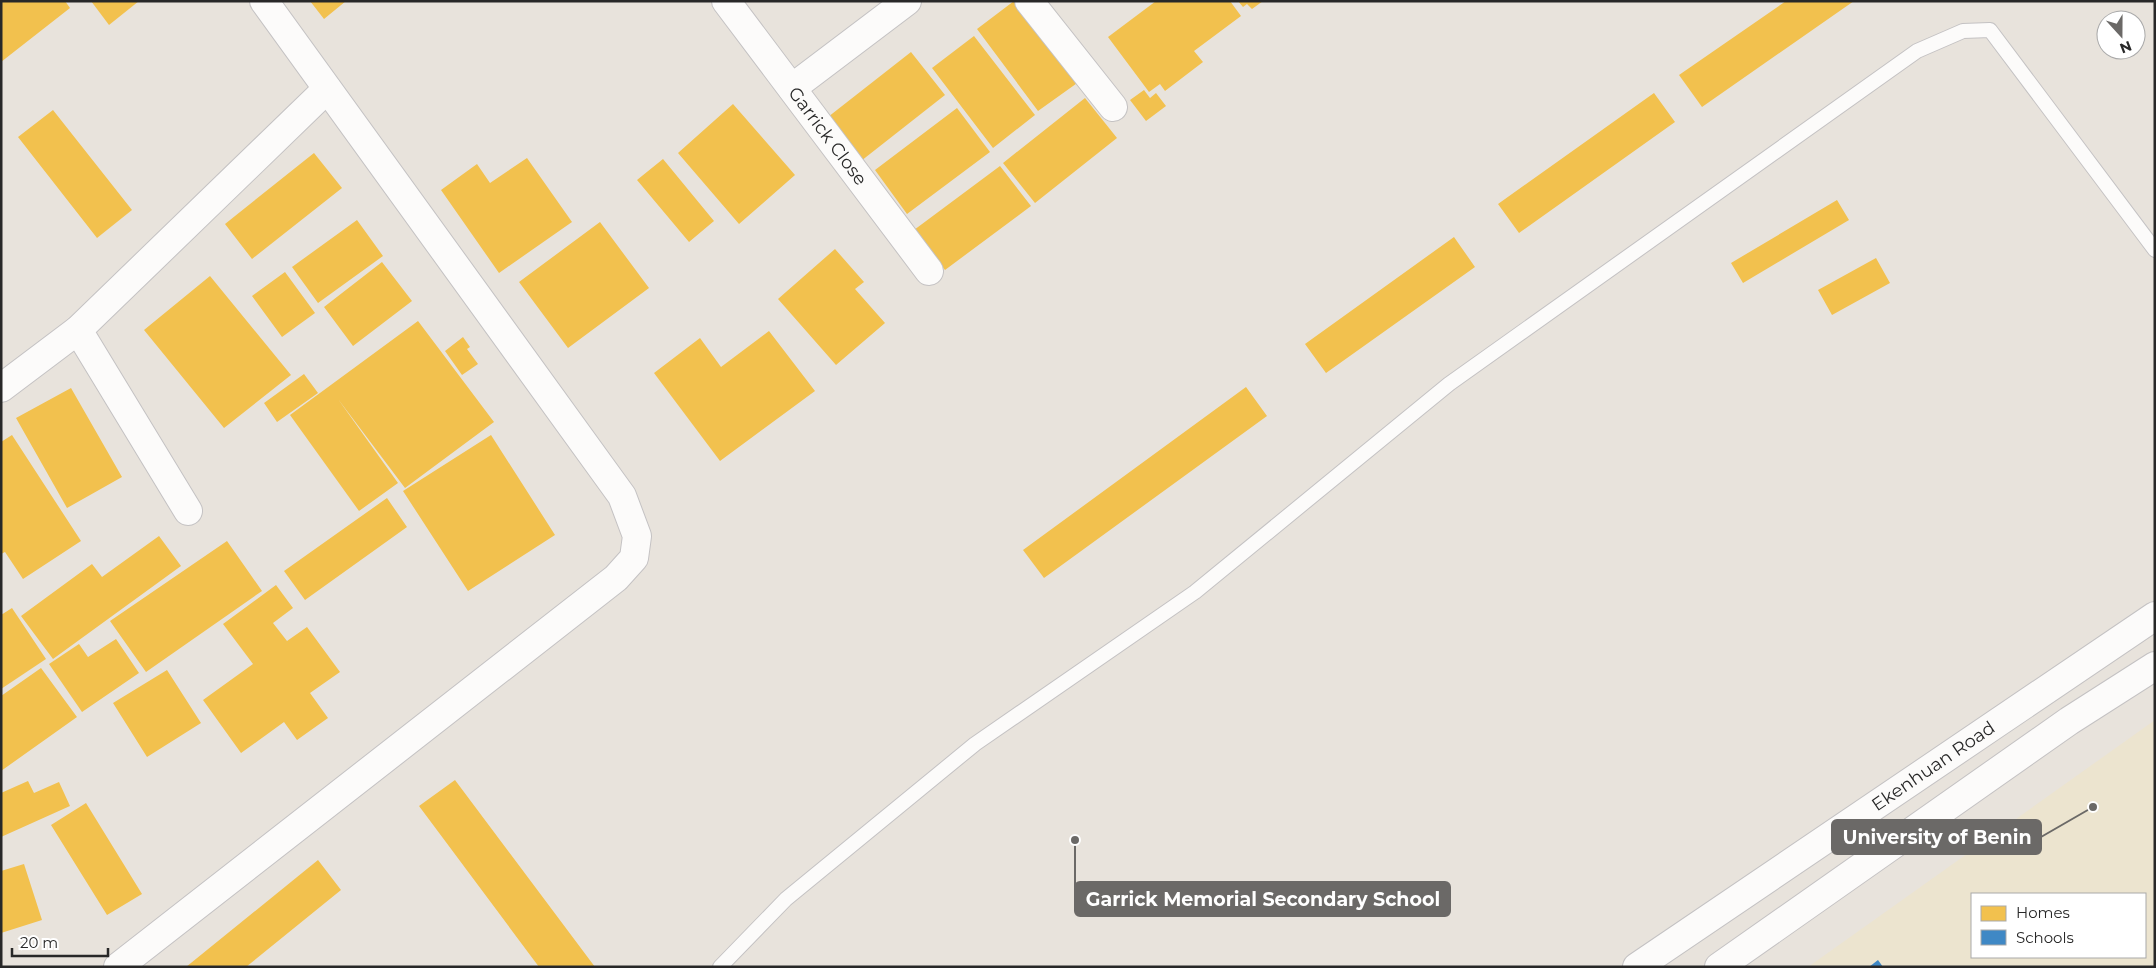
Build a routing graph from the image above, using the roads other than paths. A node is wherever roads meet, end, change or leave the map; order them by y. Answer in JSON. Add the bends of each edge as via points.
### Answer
{"nodes":[{"id":1,"x":264,"y":1,"type":"edge"},
{"id":2,"x":726,"y":1,"type":"edge"},
{"id":3,"x":907,"y":1,"type":"edge"},
{"id":4,"x":1030,"y":1,"type":"edge"},
{"id":5,"x":792,"y":88,"type":"junction"},
{"id":6,"x":327,"y":89,"type":"junction"},
{"id":7,"x":1113,"y":107,"type":"dead end"},
{"id":8,"x":2155,"y":250,"type":"edge"},
{"id":9,"x":929,"y":271,"type":"dead end"},
{"id":10,"x":78,"y":330,"type":"junction"},
{"id":11,"x":1,"y":388,"type":"edge"},
{"id":12,"x":188,"y":511,"type":"dead end"},
{"id":13,"x":2155,"y":616,"type":"edge"},
{"id":14,"x":2155,"y":666,"type":"edge"},
{"id":15,"x":118,"y":967,"type":"edge"},
{"id":16,"x":720,"y":967,"type":"edge"},
{"id":17,"x":1637,"y":967,"type":"edge"},
{"id":18,"x":1720,"y":967,"type":"edge"}],
"edges":[{"from":1,"to":6,"type":"street"},
{"from":2,"to":5,"type":"street","name":"Garrick Close"},
{"from":3,"to":5,"type":"street"},
{"from":4,"to":7,"type":"street"},
{"from":5,"to":9,"type":"street","name":"Garrick Close"},
{"from":6,"to":10,"type":"street"},
{"from":6,"to":15,"type":"street","via":[[622,496],[637,536],[634,558],[616,578]]},
{"from":8,"to":16,"type":"lane","via":[[1990,30],[1963,31],[1917,51],[1449,384],[1194,592],[975,744],[786,900]]},
{"from":10,"to":11,"type":"street"},
{"from":10,"to":12,"type":"street"},
{"from":13,"to":17,"type":"street","name":"Ekenhuan Road"},
{"from":14,"to":18,"type":"street","via":[[2069,721]]}]}
